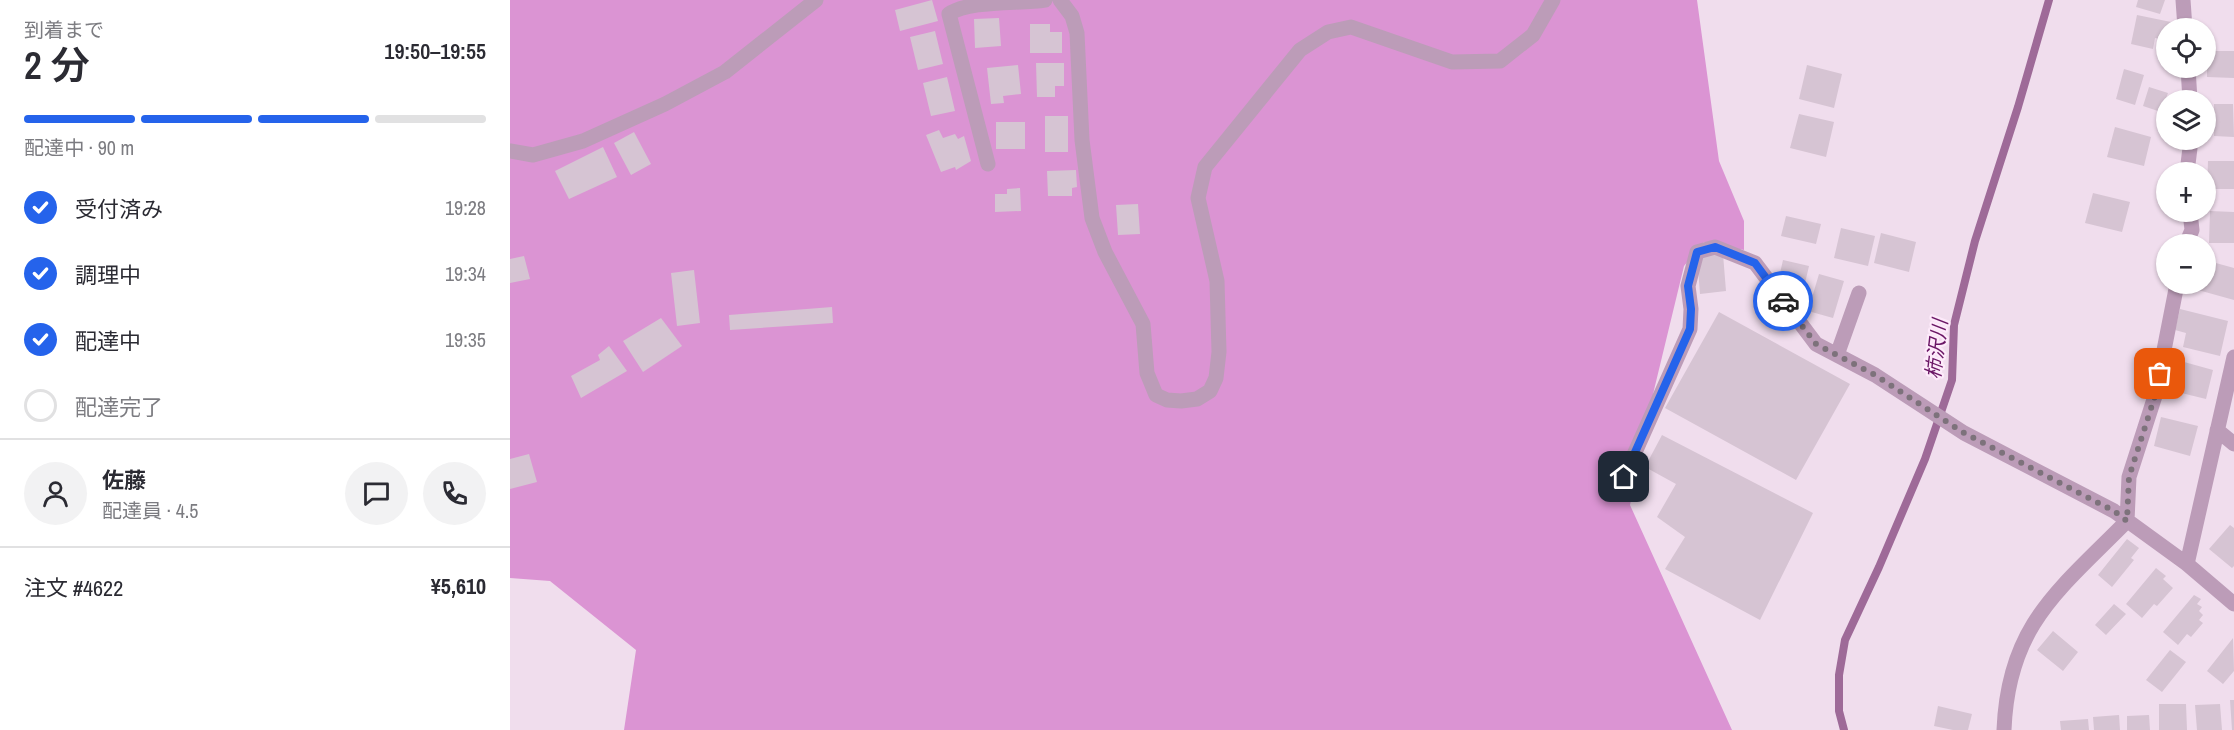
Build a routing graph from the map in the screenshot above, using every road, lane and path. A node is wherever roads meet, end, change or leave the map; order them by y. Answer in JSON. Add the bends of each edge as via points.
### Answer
{"nodes":[{"id":1,"x":816,"y":0,"type":"edge"},
{"id":2,"x":1046,"y":0,"type":"edge"},
{"id":3,"x":1060,"y":0,"type":"edge"},
{"id":4,"x":1553,"y":0,"type":"edge"},
{"id":5,"x":2183,"y":0,"type":"edge"},
{"id":6,"x":2184,"y":18,"type":"edge"},
{"id":7,"x":510,"y":151,"type":"edge"},
{"id":8,"x":988,"y":164,"type":"dead end"},
{"id":9,"x":1858,"y":293,"type":"dead end"},
{"id":10,"x":2175,"y":294,"type":"edge"},
{"id":11,"x":1837,"y":355,"type":"junction"},
{"id":12,"x":2234,"y":357,"type":"edge"},
{"id":13,"x":2217,"y":430,"type":"junction"},
{"id":14,"x":2234,"y":444,"type":"edge"},
{"id":15,"x":1624,"y":477,"type":"dead end"},
{"id":16,"x":2127,"y":521,"type":"junction"},
{"id":17,"x":2187,"y":564,"type":"junction"},
{"id":18,"x":2234,"y":604,"type":"edge"},
{"id":19,"x":2004,"y":730,"type":"edge"}],
"edges":[{"from":1,"to":7,"type":"street","via":[[725,72],[665,104],[583,141],[533,155]]},
{"from":2,"to":8,"type":"street","via":[[978,4],[949,14]]},
{"from":3,"to":4,"type":"street","via":[[1072,16],[1077,33],[1082,140],[1097,236],[1143,324],[1147,373],[1156,395],[1181,401],[1197,399],[1210,391],[1219,352],[1216,281],[1198,198],[1205,167],[1300,50],[1328,32],[1351,27],[1452,62],[1500,61],[1533,35]]},
{"from":5,"to":6,"type":"street"},
{"from":9,"to":11,"type":"street"},
{"from":10,"to":16,"type":"street","via":[[2155,396],[2129,477]]},
{"from":11,"to":15,"type":"street","via":[[1816,344],[1755,263],[1715,247],[1697,252],[1688,286],[1690,329]]},
{"from":11,"to":16,"type":"street","via":[[1964,433]]},
{"from":12,"to":13,"type":"street"},
{"from":13,"to":14,"type":"street"},
{"from":13,"to":17,"type":"street"},
{"from":16,"to":17,"type":"street"},
{"from":16,"to":19,"type":"street","via":[[2052,597],[2032,624],[2013,667]]},
{"from":17,"to":18,"type":"street"}]}
